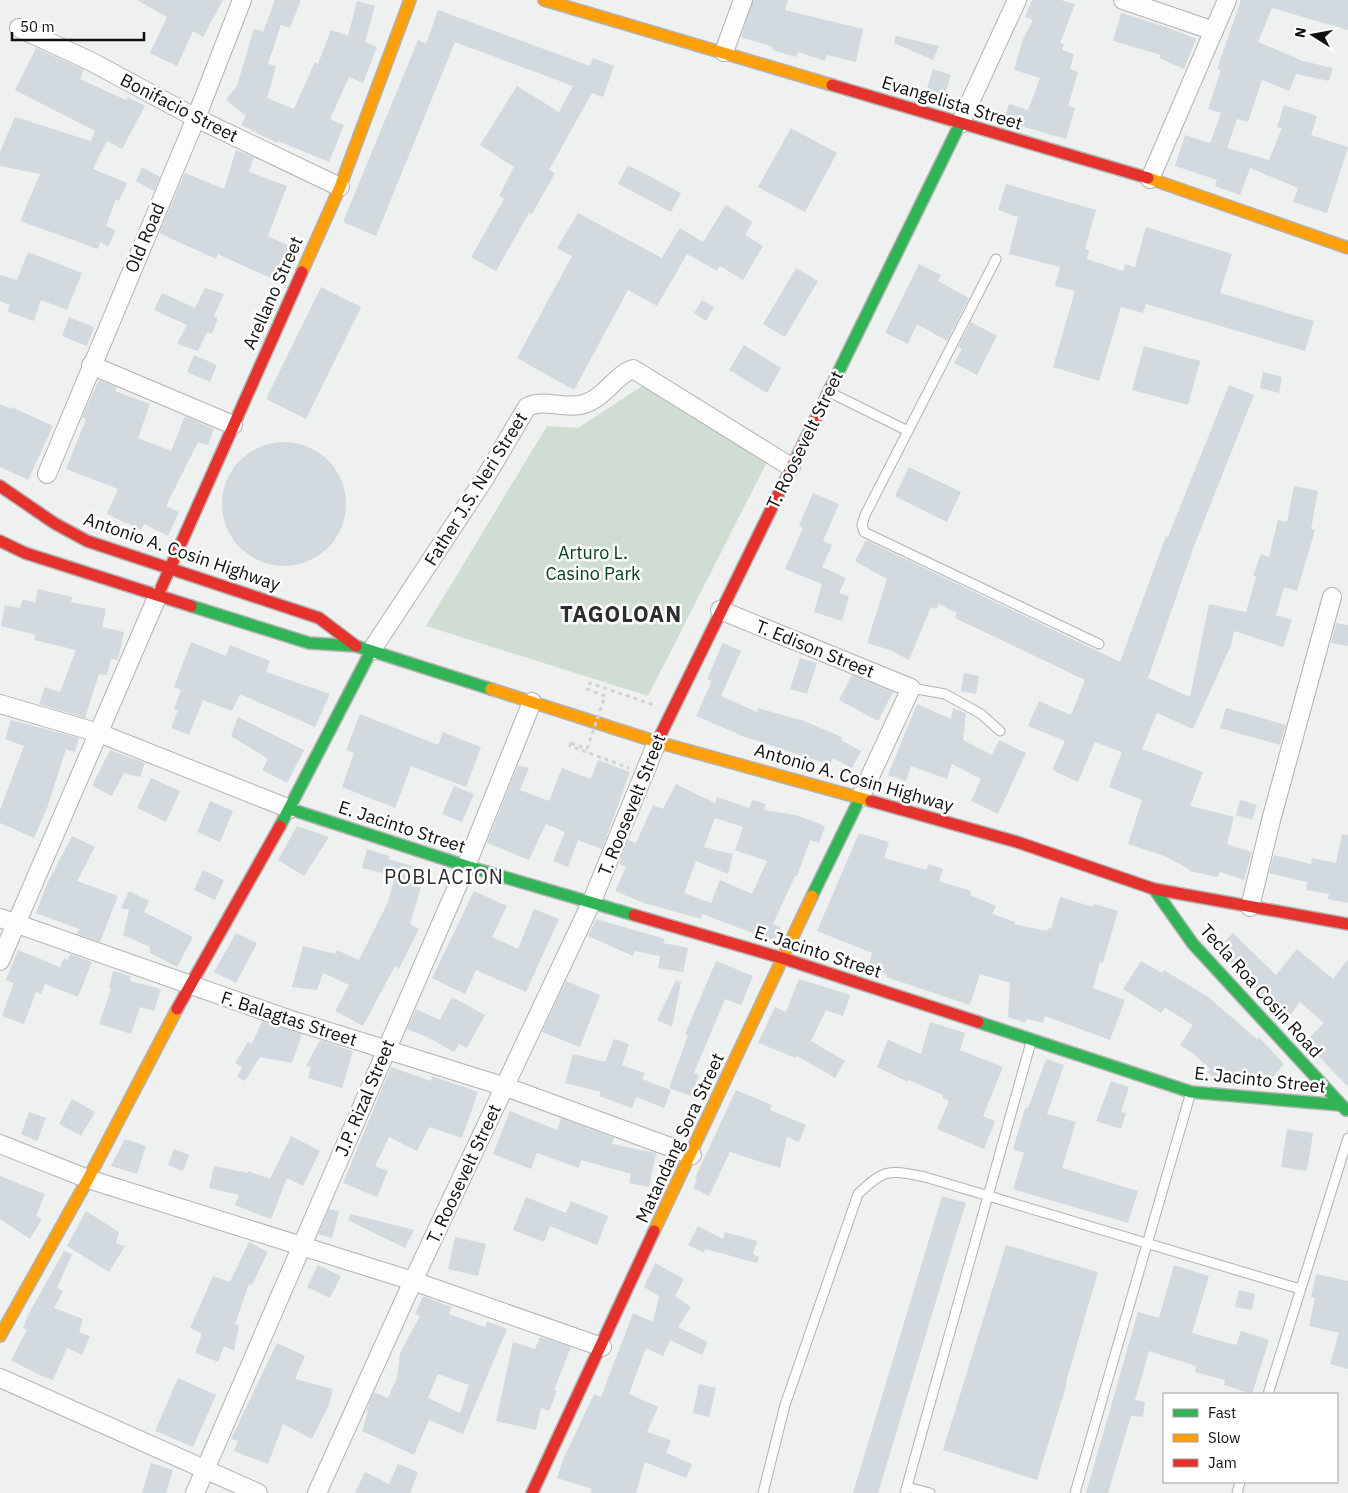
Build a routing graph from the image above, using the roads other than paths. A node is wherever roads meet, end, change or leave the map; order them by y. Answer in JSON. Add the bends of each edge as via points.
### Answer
{"nodes":[{"id":1,"x":242,"y":0,"type":"edge"},
{"id":2,"x":410,"y":0,"type":"edge"},
{"id":3,"x":544,"y":0,"type":"edge"},
{"id":4,"x":743,"y":0,"type":"edge"},
{"id":5,"x":1017,"y":0,"type":"edge"},
{"id":6,"x":1123,"y":0,"type":"edge"},
{"id":7,"x":1227,"y":0,"type":"edge"},
{"id":8,"x":19,"y":28,"type":"dead end"},
{"id":9,"x":1214,"y":31,"type":"junction"},
{"id":10,"x":724,"y":52,"type":"junction"},
{"id":11,"x":196,"y":118,"type":"junction"},
{"id":12,"x":960,"y":124,"type":"junction"},
{"id":13,"x":1150,"y":179,"type":"junction"},
{"id":14,"x":340,"y":187,"type":"junction"},
{"id":15,"x":1348,"y":248,"type":"edge"},
{"id":16,"x":996,"y":259,"type":"dead end"},
{"id":17,"x":91,"y":365,"type":"junction"},
{"id":18,"x":829,"y":392,"type":"junction"},
{"id":19,"x":233,"y":425,"type":"junction"},
{"id":20,"x":908,"y":431,"type":"junction"},
{"id":21,"x":791,"y":467,"type":"junction"},
{"id":22,"x":47,"y":474,"type":"dead end"},
{"id":23,"x":0,"y":486,"type":"edge"},
{"id":24,"x":0,"y":541,"type":"edge"},
{"id":25,"x":170,"y":568,"type":"junction"},
{"id":26,"x":158,"y":596,"type":"junction"},
{"id":27,"x":1332,"y":597,"type":"dead end"},
{"id":28,"x":720,"y":610,"type":"junction"},
{"id":29,"x":1099,"y":644,"type":"dead end"},
{"id":30,"x":364,"y":648,"type":"junction"},
{"id":31,"x":910,"y":688,"type":"junction"},
{"id":32,"x":532,"y":702,"type":"junction"},
{"id":33,"x":0,"y":704,"type":"edge"},
{"id":34,"x":1000,"y":731,"type":"dead end"},
{"id":35,"x":99,"y":733,"type":"junction"},
{"id":36,"x":657,"y":742,"type":"junction"},
{"id":37,"x":860,"y":798,"type":"junction"},
{"id":38,"x":290,"y":809,"type":"junction"},
{"id":39,"x":466,"y":866,"type":"junction"},
{"id":40,"x":1154,"y":889,"type":"junction"},
{"id":41,"x":592,"y":901,"type":"junction"},
{"id":42,"x":1250,"y":907,"type":"junction"},
{"id":43,"x":0,"y":918,"type":"edge"},
{"id":44,"x":17,"y":924,"type":"junction"},
{"id":45,"x":1348,"y":924,"type":"edge"},
{"id":46,"x":782,"y":958,"type":"junction"},
{"id":47,"x":0,"y":961,"type":"edge"},
{"id":48,"x":190,"y":986,"type":"junction"},
{"id":49,"x":1031,"y":1041,"type":"junction"},
{"id":50,"x":386,"y":1050,"type":"junction"},
{"id":51,"x":506,"y":1087,"type":"junction"},
{"id":52,"x":1191,"y":1092,"type":"junction"},
{"id":53,"x":1344,"y":1108,"type":"edge"},
{"id":54,"x":1348,"y":1138,"type":"edge"},
{"id":55,"x":0,"y":1144,"type":"edge"},
{"id":56,"x":692,"y":1155,"type":"junction"},
{"id":57,"x":88,"y":1179,"type":"junction"},
{"id":58,"x":987,"y":1195,"type":"junction"},
{"id":59,"x":1149,"y":1244,"type":"junction"},
{"id":60,"x":302,"y":1245,"type":"junction"},
{"id":61,"x":413,"y":1281,"type":"junction"},
{"id":62,"x":1300,"y":1289,"type":"junction"},
{"id":63,"x":0,"y":1336,"type":"edge"},
{"id":64,"x":602,"y":1347,"type":"junction"},
{"id":65,"x":0,"y":1378,"type":"edge"},
{"id":66,"x":1268,"y":1393,"type":"edge"},
{"id":67,"x":205,"y":1468,"type":"junction"},
{"id":68,"x":906,"y":1490,"type":"edge"},
{"id":69,"x":195,"y":1493,"type":"edge"},
{"id":70,"x":258,"y":1493,"type":"edge"},
{"id":71,"x":317,"y":1493,"type":"edge"},
{"id":72,"x":532,"y":1493,"type":"edge"},
{"id":73,"x":764,"y":1493,"type":"edge"},
{"id":74,"x":930,"y":1493,"type":"edge"},
{"id":75,"x":1075,"y":1493,"type":"edge"}],
"edges":[{"from":1,"to":11,"type":"street","name":"Old Road"},
{"from":2,"to":14,"type":"main road","name":"Arellano Street"},
{"from":3,"to":10,"type":"main road","name":"Evangelista Street"},
{"from":4,"to":10,"type":"street"},
{"from":5,"to":12,"type":"street"},
{"from":6,"to":9,"type":"street"},
{"from":7,"to":9,"type":"street"},
{"from":8,"to":11,"type":"street","name":"Bonifacio Street","via":[[92,62]]},
{"from":9,"to":13,"type":"street"},
{"from":10,"to":12,"type":"main road","name":"Evangelista Street"},
{"from":11,"to":14,"type":"street","name":"Bonifacio Street"},
{"from":11,"to":17,"type":"street","name":"Old Road"},
{"from":12,"to":13,"type":"main road","name":"Evangelista Street"},
{"from":12,"to":18,"type":"main road","name":"T. Roosevelt Street"},
{"from":13,"to":15,"type":"main road","name":"Evangelista Street"},
{"from":14,"to":19,"type":"main road","name":"Arellano Street"},
{"from":16,"to":20,"type":"lane"},
{"from":17,"to":19,"type":"street"},
{"from":17,"to":22,"type":"street","name":"Old Road"},
{"from":18,"to":20,"type":"lane"},
{"from":18,"to":21,"type":"main road","name":"T. Roosevelt Street"},
{"from":19,"to":25,"type":"main road","name":"Arellano Street"},
{"from":20,"to":29,"type":"lane","via":[[865,515],[864,532]]},
{"from":21,"to":28,"type":"main road","name":"T. Roosevelt Street"},
{"from":21,"to":30,"type":"street","name":"Father J.S. Neri Street","via":[[634,369],[626,371],[598,398],[582,405],[534,403],[527,407],[485,478]]},
{"from":23,"to":25,"type":"main road","name":"Antonio A. Cosin Highway","via":[[87,541]]},
{"from":24,"to":26,"type":"main road","name":"Antonio A. Cosin Highway","via":[[25,553]]},
{"from":25,"to":26,"type":"main road","name":"Arellano Street"},
{"from":25,"to":30,"type":"main road","name":"Antonio A. Cosin Highway","via":[[319,618]]},
{"from":26,"to":30,"type":"main road","name":"Antonio A. Cosin Highway","via":[[310,643]]},
{"from":26,"to":35,"type":"street"},
{"from":27,"to":42,"type":"street"},
{"from":28,"to":31,"type":"street","name":"T. Edison Street"},
{"from":28,"to":36,"type":"main road","name":"T. Roosevelt Street"},
{"from":30,"to":32,"type":"main road","name":"Antonio A. Cosin Highway"},
{"from":30,"to":38,"type":"main road"},
{"from":31,"to":34,"type":"lane","via":[[945,694],[981,714]]},
{"from":31,"to":37,"type":"street"},
{"from":32,"to":36,"type":"main road","name":"Antonio A. Cosin Highway"},
{"from":32,"to":39,"type":"street","name":"J.P. Rizal Street"},
{"from":33,"to":35,"type":"street"},
{"from":35,"to":38,"type":"street"},
{"from":35,"to":44,"type":"street"},
{"from":36,"to":37,"type":"main road","name":"Antonio A. Cosin Highway"},
{"from":36,"to":41,"type":"street","name":"T. Roosevelt Street"},
{"from":37,"to":40,"type":"main road","name":"Antonio A. Cosin Highway","via":[[1017,842]]},
{"from":37,"to":46,"type":"main road","name":"Matandang Sora Street"},
{"from":38,"to":39,"type":"main road","name":"E. Jacinto Street"},
{"from":38,"to":48,"type":"main road"},
{"from":39,"to":41,"type":"main road","name":"E. Jacinto Street"},
{"from":39,"to":50,"type":"street","name":"J.P. Rizal Street"},
{"from":40,"to":42,"type":"main road","name":"Antonio A. Cosin Highway"},
{"from":40,"to":53,"type":"main road","name":"Tecla Roa Cosin Road","via":[[1193,944]]},
{"from":41,"to":46,"type":"main road","name":"E. Jacinto Street"},
{"from":41,"to":51,"type":"street","name":"T. Roosevelt Street"},
{"from":42,"to":45,"type":"main road","name":"Antonio A. Cosin Highway"},
{"from":43,"to":44,"type":"street","name":"F. Balagtas Street"},
{"from":44,"to":47,"type":"street"},
{"from":44,"to":48,"type":"street","name":"F. Balagtas Street"},
{"from":46,"to":49,"type":"main road","name":"E. Jacinto Street"},
{"from":46,"to":56,"type":"main road","name":"Matandang Sora Street"},
{"from":48,"to":50,"type":"street","name":"F. Balagtas Street"},
{"from":48,"to":57,"type":"main road"},
{"from":49,"to":52,"type":"main road","name":"E. Jacinto Street"},
{"from":49,"to":58,"type":"lane"},
{"from":50,"to":51,"type":"street","name":"F. Balagtas Street"},
{"from":50,"to":60,"type":"street","name":"J.P. Rizal Street"},
{"from":51,"to":56,"type":"street","name":"F. Balagtas Street"},
{"from":51,"to":61,"type":"street","name":"T. Roosevelt Street"},
{"from":52,"to":53,"type":"main road","name":"E. Jacinto Street"},
{"from":52,"to":59,"type":"lane"},
{"from":54,"to":62,"type":"lane"},
{"from":55,"to":57,"type":"street"},
{"from":56,"to":64,"type":"main road","name":"Matandang Sora Street"},
{"from":57,"to":60,"type":"street"},
{"from":57,"to":63,"type":"main road"},
{"from":58,"to":59,"type":"lane"},
{"from":58,"to":68,"type":"lane"},
{"from":58,"to":73,"type":"lane","via":[[898,1172],[878,1175],[858,1194],[785,1405]]},
{"from":59,"to":62,"type":"lane"},
{"from":59,"to":75,"type":"lane"},
{"from":60,"to":61,"type":"street"},
{"from":60,"to":67,"type":"street","name":"J.P. Rizal Street"},
{"from":61,"to":64,"type":"street"},
{"from":61,"to":71,"type":"street","name":"T. Roosevelt Street"},
{"from":62,"to":66,"type":"lane"},
{"from":64,"to":72,"type":"main road","name":"Matandang Sora Street"},
{"from":65,"to":67,"type":"street"},
{"from":67,"to":69,"type":"street","name":"J.P. Rizal Street"},
{"from":67,"to":70,"type":"street"},
{"from":68,"to":74,"type":"lane"}]}
